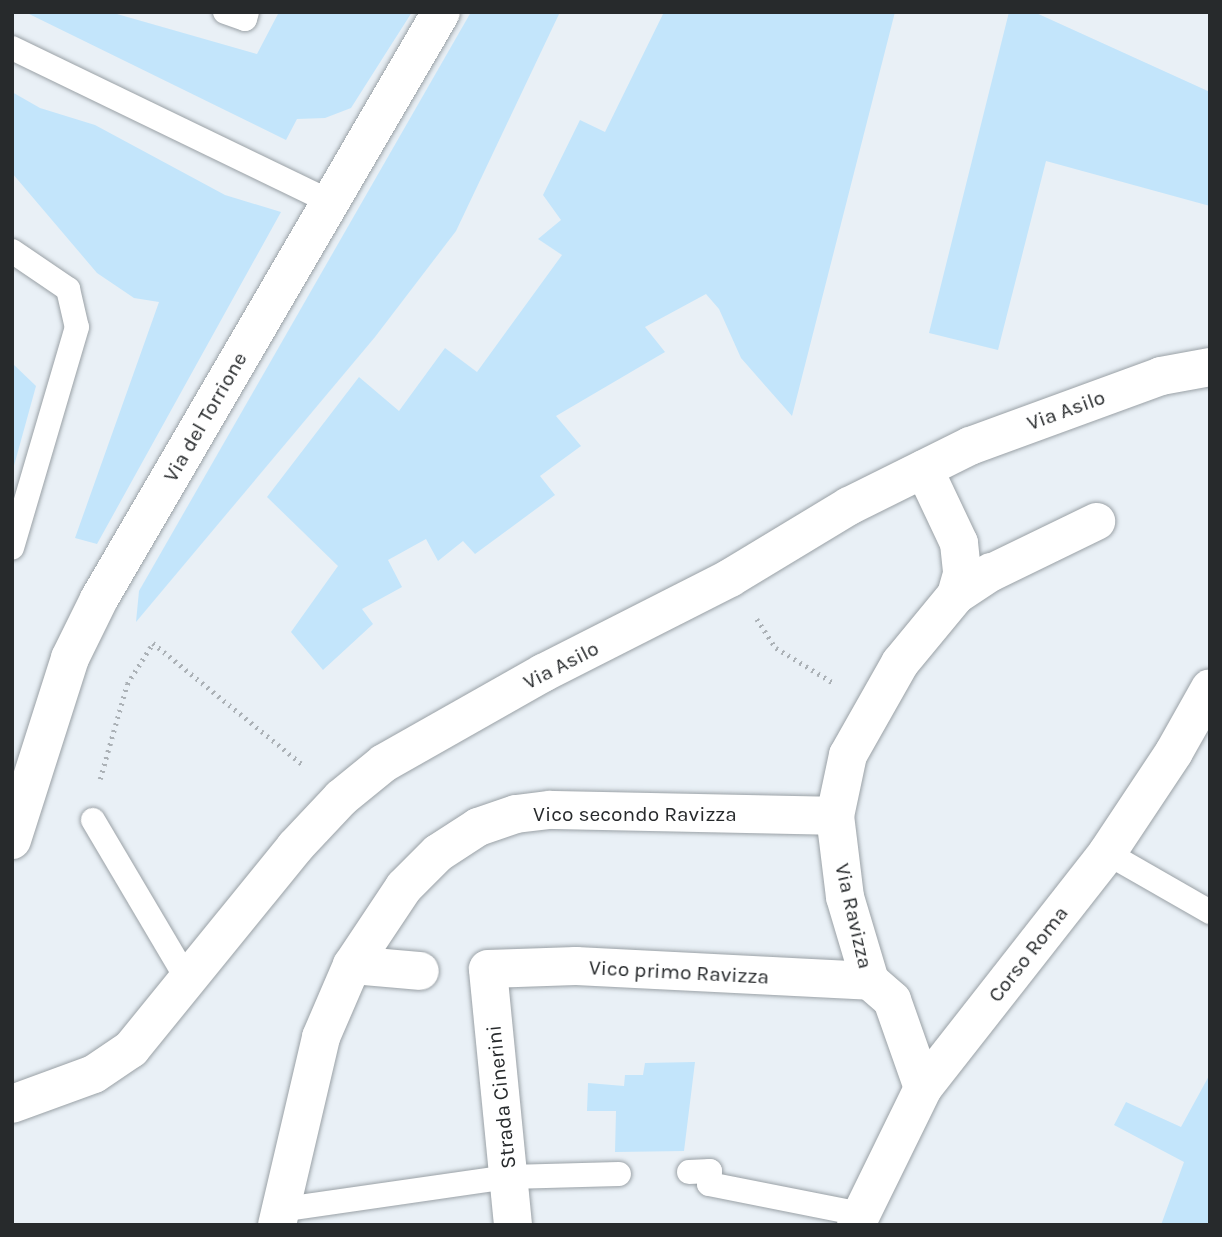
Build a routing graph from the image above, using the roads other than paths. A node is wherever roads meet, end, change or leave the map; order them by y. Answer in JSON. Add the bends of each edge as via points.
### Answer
{"nodes":[{"id":1,"x":441,"y":12,"type":"edge"},
{"id":2,"x":12,"y":48,"type":"edge"},
{"id":3,"x":330,"y":202,"type":"junction"},
{"id":4,"x":12,"y":251,"type":"edge"},
{"id":5,"x":1210,"y":367,"type":"edge"},
{"id":6,"x":924,"y":469,"type":"junction"},
{"id":7,"x":1096,"y":521,"type":"dead end"},
{"id":8,"x":12,"y":548,"type":"edge"},
{"id":9,"x":991,"y":572,"type":"joint"},
{"id":10,"x":956,"y":595,"type":"junction"},
{"id":11,"x":1210,"y":688,"type":"edge"},
{"id":12,"x":835,"y":816,"type":"junction"},
{"id":13,"x":93,"y":820,"type":"dead end"},
{"id":14,"x":12,"y":840,"type":"edge"},
{"id":15,"x":1107,"y":853,"type":"junction"},
{"id":16,"x":1210,"y":912,"type":"edge"},
{"id":17,"x":352,"y":965,"type":"junction"},
{"id":18,"x":488,"y":969,"type":"joint"},
{"id":19,"x":420,"y":971,"type":"dead end"},
{"id":20,"x":187,"y":979,"type":"junction"},
{"id":21,"x":870,"y":981,"type":"junction"},
{"id":22,"x":923,"y":1088,"type":"junction"},
{"id":23,"x":12,"y":1104,"type":"edge"},
{"id":24,"x":690,"y":1172,"type":"dead end"},
{"id":25,"x":619,"y":1174,"type":"dead end"},
{"id":26,"x":509,"y":1177,"type":"junction"},
{"id":27,"x":278,"y":1217,"type":"edge"},
{"id":28,"x":858,"y":1219,"type":"edge"},
{"id":29,"x":513,"y":1225,"type":"edge"}],
"edges":[{"from":1,"to":3,"type":"street","name":"Via del Torrione"},
{"from":2,"to":3,"type":"lane"},
{"from":3,"to":14,"type":"street","name":"Via del Torrione","via":[[99,598],[71,659]]},
{"from":4,"to":8,"type":"lane","via":[[68,289],[77,327]]},
{"from":5,"to":6,"type":"street","name":"Via Asilo","via":[[1161,376],[1070,408]]},
{"from":6,"to":10,"type":"street","via":[[959,543],[962,574]]},
{"from":6,"to":20,"type":"street","name":"Via Asilo","via":[[384,762],[341,798],[295,847]]},
{"from":7,"to":9,"type":"street","name":"Via Ravizza"},
{"from":9,"to":10,"type":"street","name":"Via Ravizza"},
{"from":10,"to":12,"type":"street","name":"Via Ravizza","via":[[900,663],[848,755]]},
{"from":11,"to":15,"type":"street","name":"Corso Roma"},
{"from":12,"to":17,"type":"street","name":"Vico secondo Ravizza","via":[[550,810],[516,814],[478,827],[439,853],[404,887]]},
{"from":12,"to":21,"type":"street","name":"Via Ravizza","via":[[845,897]]},
{"from":13,"to":20,"type":"lane"},
{"from":15,"to":16,"type":"lane"},
{"from":15,"to":22,"type":"street","name":"Corso Roma"},
{"from":17,"to":19,"type":"street"},
{"from":17,"to":27,"type":"street","name":"Vico secondo Ravizza","via":[[321,1037]]},
{"from":18,"to":21,"type":"street","name":"Vico primo Ravizza","via":[[576,967]]},
{"from":18,"to":26,"type":"street","name":"Strada Cinerini"},
{"from":20,"to":23,"type":"street","name":"Via Asilo","via":[[131,1049],[94,1074]]},
{"from":21,"to":22,"type":"street","name":"Via Ravizza","via":[[892,1000]]},
{"from":22,"to":28,"type":"street","name":"Corso Roma"},
{"from":24,"to":28,"type":"lane","via":[[710,1171],[709,1184]]},
{"from":25,"to":26,"type":"lane"},
{"from":26,"to":27,"type":"lane"},
{"from":26,"to":29,"type":"street","name":"Strada Cinerini"}]}
